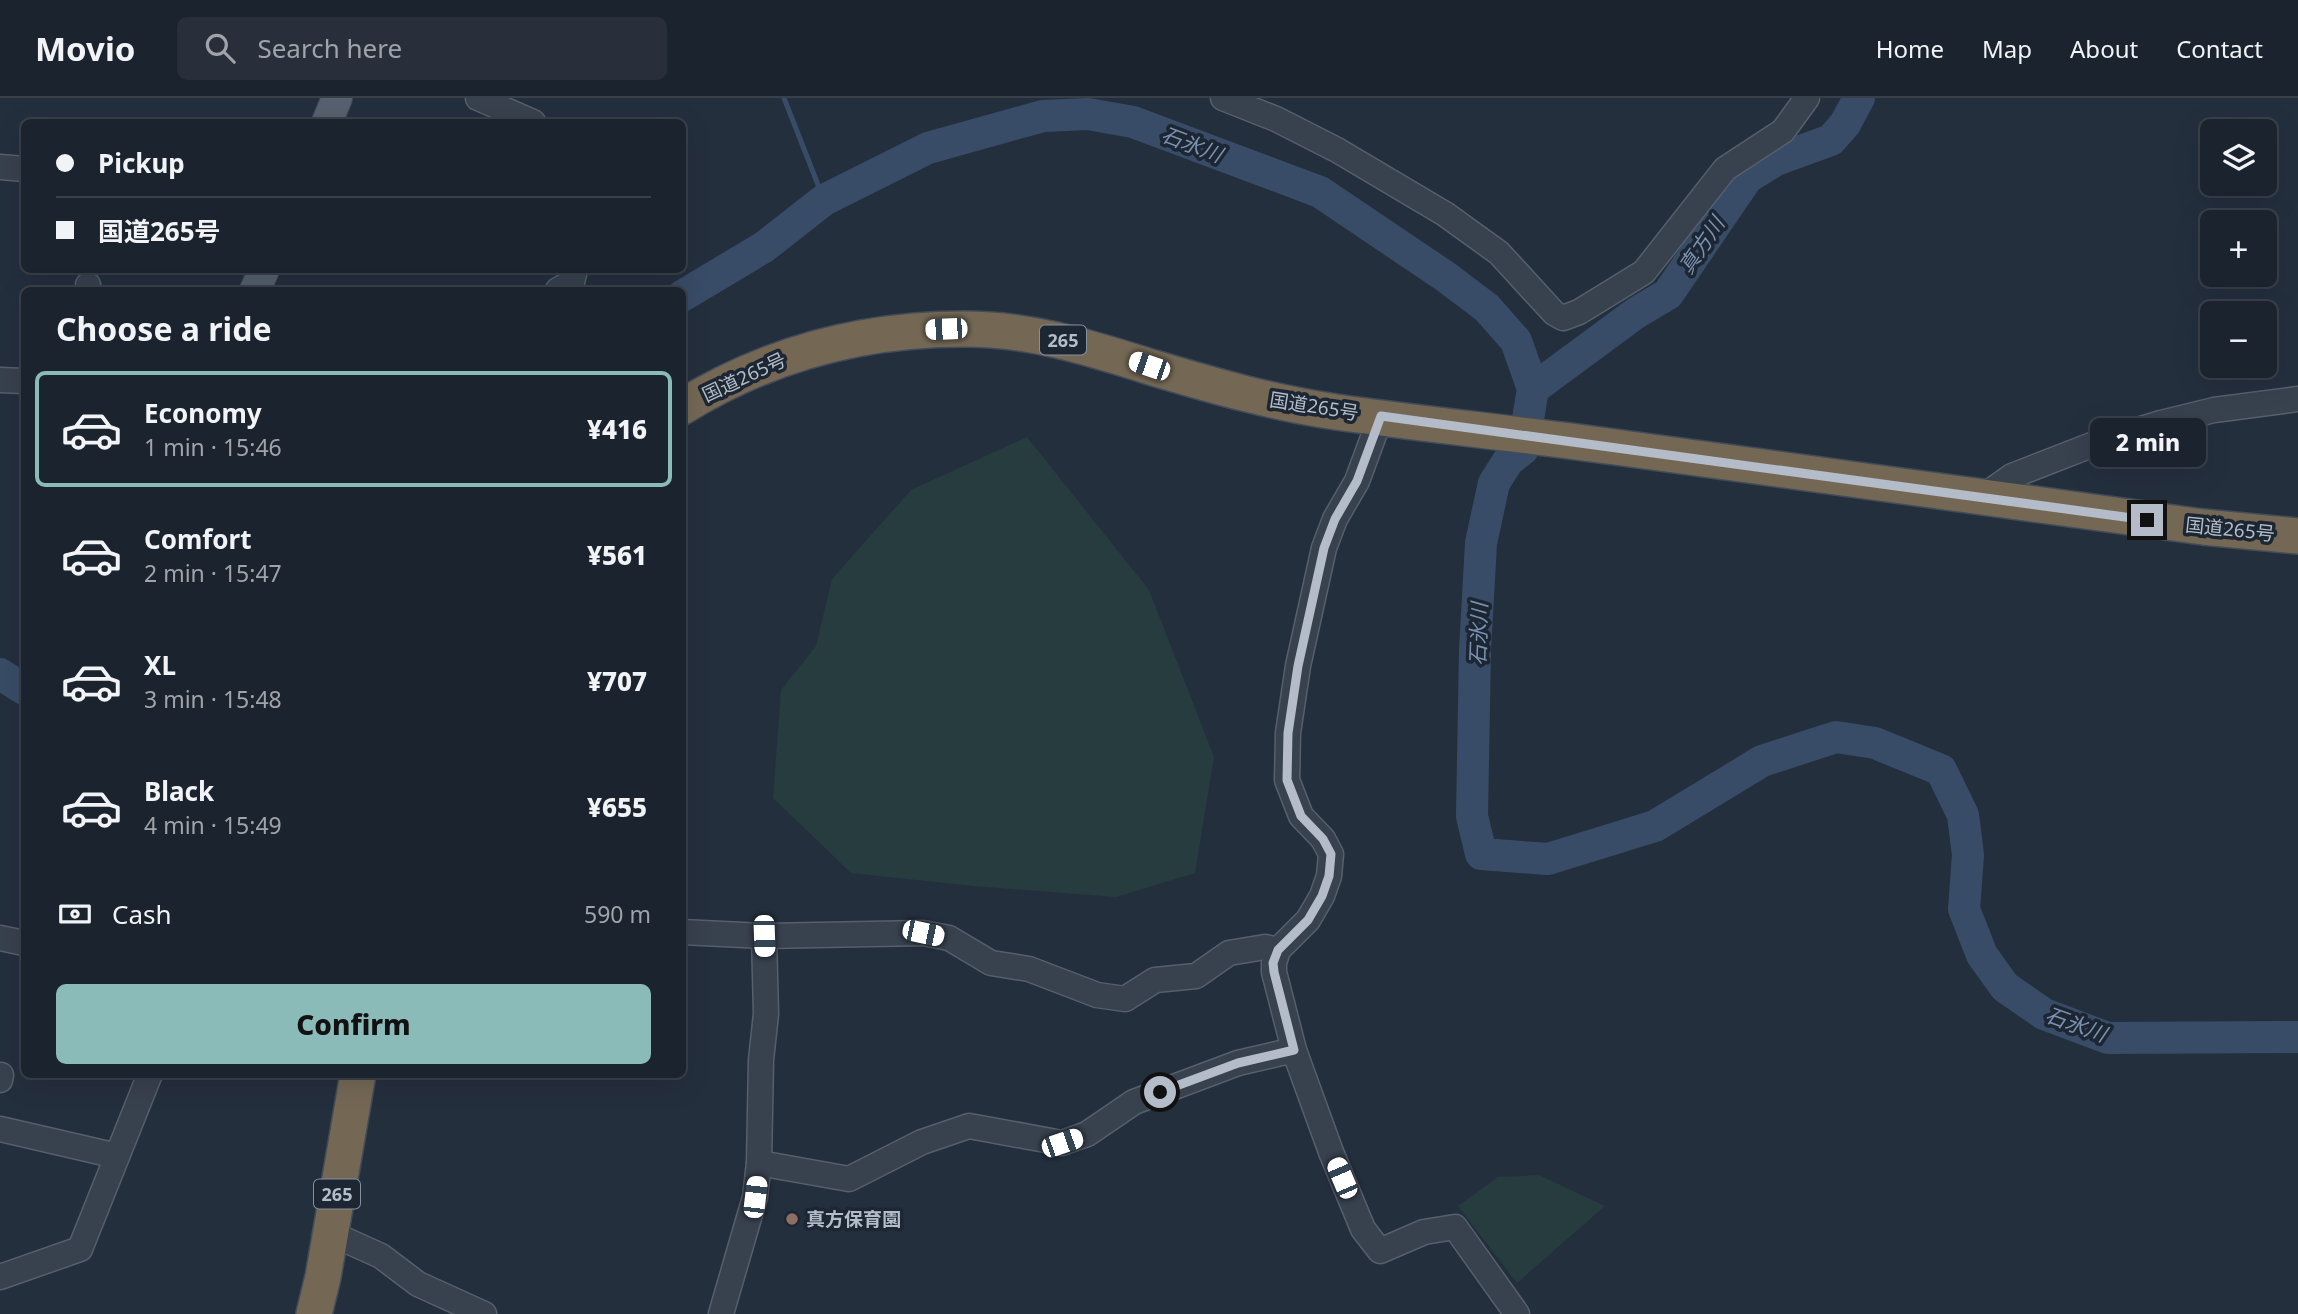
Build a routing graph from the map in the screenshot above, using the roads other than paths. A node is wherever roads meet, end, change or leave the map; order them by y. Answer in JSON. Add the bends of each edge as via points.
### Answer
{"nodes":[{"id":1,"x":337,"y":98,"type":"edge"},
{"id":2,"x":478,"y":98,"type":"edge"},
{"id":3,"x":1223,"y":98,"type":"edge"},
{"id":4,"x":1807,"y":98,"type":"edge"},
{"id":5,"x":328,"y":119,"type":"edge"},
{"id":6,"x":526,"y":119,"type":"edge"},
{"id":7,"x":0,"y":167,"type":"edge"},
{"id":8,"x":21,"y":169,"type":"edge"},
{"id":9,"x":574,"y":273,"type":"edge"},
{"id":10,"x":563,"y":287,"type":"edge"},
{"id":11,"x":0,"y":380,"type":"edge"},
{"id":12,"x":21,"y":381,"type":"edge"},
{"id":13,"x":2298,"y":399,"type":"edge"},
{"id":14,"x":686,"y":405,"type":"edge"},
{"id":15,"x":1381,"y":416,"type":"junction"},
{"id":16,"x":1981,"y":498,"type":"junction"},
{"id":17,"x":2298,"y":536,"type":"edge"},
{"id":18,"x":686,"y":932,"type":"edge"},
{"id":19,"x":764,"y":936,"type":"junction"},
{"id":20,"x":0,"y":938,"type":"edge"},
{"id":21,"x":21,"y":942,"type":"edge"},
{"id":22,"x":1278,"y":950,"type":"junction"},
{"id":23,"x":1294,"y":1050,"type":"junction"},
{"id":24,"x":148,"y":1078,"type":"edge"},
{"id":25,"x":357,"y":1078,"type":"edge"},
{"id":26,"x":0,"y":1129,"type":"edge"},
{"id":27,"x":117,"y":1156,"type":"junction"},
{"id":28,"x":759,"y":1163,"type":"junction"},
{"id":29,"x":330,"y":1233,"type":"junction"},
{"id":30,"x":0,"y":1277,"type":"edge"},
{"id":31,"x":314,"y":1314,"type":"edge"},
{"id":32,"x":484,"y":1314,"type":"edge"},
{"id":33,"x":721,"y":1314,"type":"edge"},
{"id":34,"x":1517,"y":1314,"type":"edge"}],
"edges":[{"from":1,"to":5,"type":"main road"},
{"from":2,"to":6,"type":"street"},
{"from":3,"to":4,"type":"street","via":[[1337,150],[1445,214],[1499,253],[1563,318],[1644,272],[1725,169],[1783,131]]},
{"from":7,"to":8,"type":"street"},
{"from":9,"to":10,"type":"street","via":[[572,282]]},
{"from":11,"to":12,"type":"street"},
{"from":13,"to":16,"type":"street","via":[[2214,410],[2102,441],[2012,476]]},
{"from":14,"to":15,"type":"highway","name":"国道265号","number":"265","via":[[779,359],[830,344],[901,331],[968,329],[1069,341],[1253,397]]},
{"from":15,"to":16,"type":"highway","name":"国道265号","number":"265"},
{"from":15,"to":22,"type":"street","via":[[1357,481],[1324,548],[1288,733],[1287,780],[1301,816],[1331,854],[1329,876],[1308,920]]},
{"from":16,"to":17,"type":"highway","name":"国道265号","number":"265"},
{"from":18,"to":19,"type":"street"},
{"from":19,"to":22,"type":"street","via":[[923,933],[949,938],[991,964],[1029,968],[1097,995],[1125,999],[1155,980],[1195,976],[1229,953],[1265,947]]},
{"from":19,"to":28,"type":"street","via":[[766,1014]]},
{"from":20,"to":21,"type":"street"},
{"from":22,"to":23,"type":"street","via":[[1274,972]]},
{"from":23,"to":28,"type":"street","via":[[1238,1063],[1134,1101],[1087,1134],[1062,1143],[969,1126],[922,1142],[849,1179]]},
{"from":23,"to":34,"type":"street","via":[[1363,1230],[1380,1251],[1424,1232],[1455,1227]]},
{"from":24,"to":27,"type":"street"},
{"from":25,"to":29,"type":"highway","number":"265"},
{"from":26,"to":27,"type":"street"},
{"from":27,"to":30,"type":"street","via":[[79,1249]]},
{"from":28,"to":33,"type":"street","via":[[755,1197]]},
{"from":29,"to":31,"type":"highway","number":"265"},
{"from":29,"to":32,"type":"street","via":[[381,1256],[418,1284]]}]}
